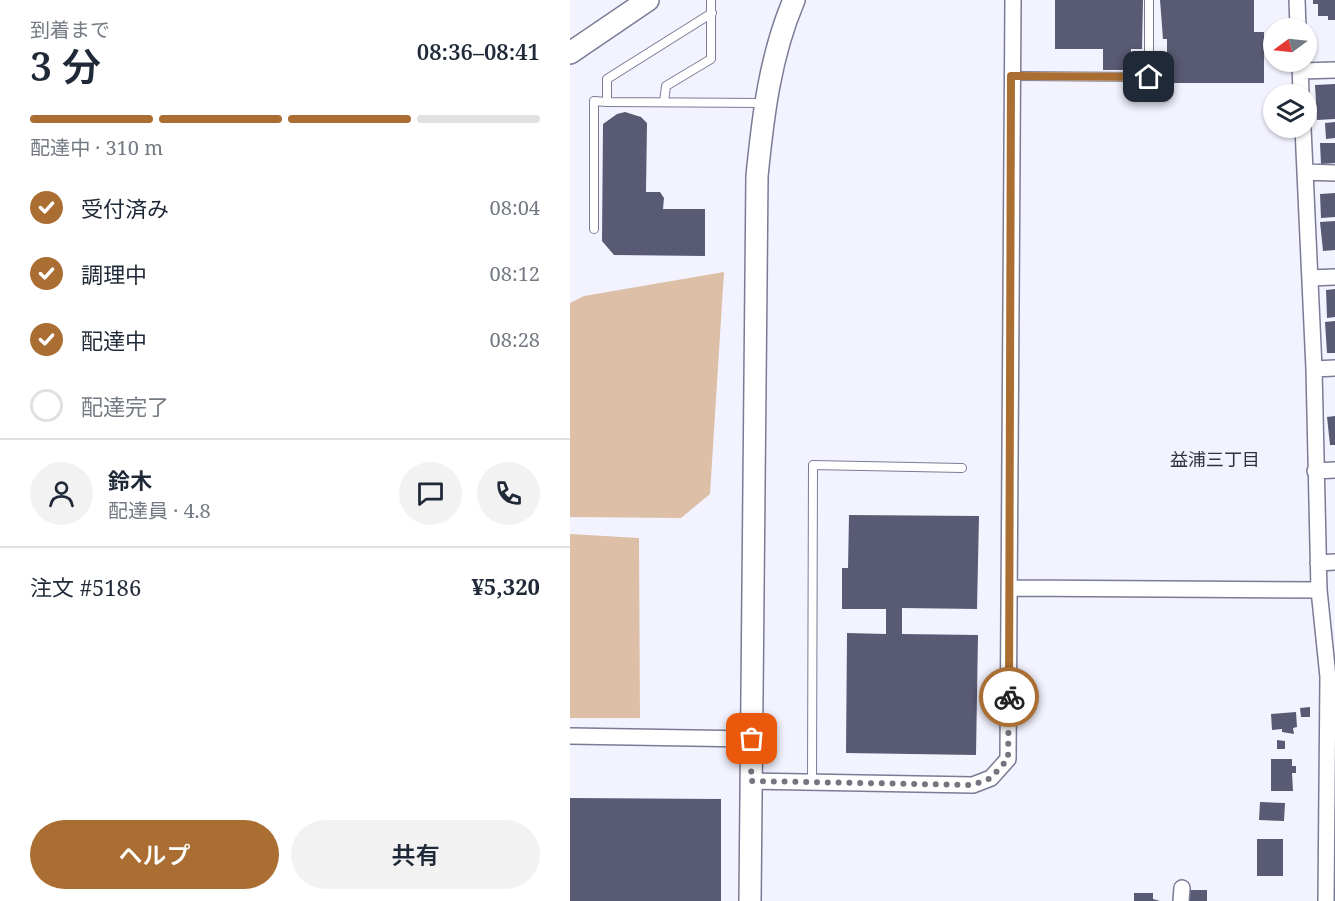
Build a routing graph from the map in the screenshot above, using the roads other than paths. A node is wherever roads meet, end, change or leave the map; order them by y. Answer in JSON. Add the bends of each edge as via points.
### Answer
{"nodes":[{"id":1,"x":648,"y":0,"type":"edge"},
{"id":2,"x":711,"y":0,"type":"edge"},
{"id":3,"x":794,"y":0,"type":"edge"},
{"id":4,"x":1013,"y":0,"type":"edge"},
{"id":5,"x":1149,"y":0,"type":"edge"},
{"id":6,"x":1297,"y":0,"type":"edge"},
{"id":7,"x":712,"y":13,"type":"junction"},
{"id":8,"x":1298,"y":18,"type":"edge"},
{"id":9,"x":570,"y":53,"type":"edge"},
{"id":10,"x":1317,"y":68,"type":"edge"},
{"id":11,"x":1335,"y":70,"type":"edge"},
{"id":12,"x":1011,"y":76,"type":"junction"},
{"id":13,"x":606,"y":102,"type":"junction"},
{"id":14,"x":664,"y":102,"type":"junction"},
{"id":15,"x":764,"y":103,"type":"junction"},
{"id":16,"x":1303,"y":138,"type":"edge"},
{"id":17,"x":1305,"y":172,"type":"junction"},
{"id":18,"x":1335,"y":173,"type":"edge"},
{"id":19,"x":594,"y":229,"type":"dead end"},
{"id":20,"x":1335,"y":277,"type":"edge"},
{"id":21,"x":1310,"y":278,"type":"junction"},
{"id":22,"x":1335,"y":368,"type":"edge"},
{"id":23,"x":1314,"y":369,"type":"junction"},
{"id":24,"x":962,"y":468,"type":"dead end"},
{"id":25,"x":1335,"y":470,"type":"edge"},
{"id":26,"x":1316,"y":471,"type":"junction"},
{"id":27,"x":1335,"y":562,"type":"edge"},
{"id":28,"x":1318,"y":563,"type":"junction"},
{"id":29,"x":1009,"y":588,"type":"junction"},
{"id":30,"x":1319,"y":590,"type":"junction"},
{"id":31,"x":1332,"y":676,"type":"edge"},
{"id":32,"x":570,"y":736,"type":"edge"},
{"id":33,"x":752,"y":739,"type":"junction"},
{"id":34,"x":751,"y":781,"type":"junction"},
{"id":35,"x":812,"y":782,"type":"junction"},
{"id":36,"x":1331,"y":802,"type":"edge"},
{"id":37,"x":750,"y":901,"type":"edge"},
{"id":38,"x":1326,"y":901,"type":"edge"}],
"edges":[{"from":1,"to":9,"type":"street"},
{"from":2,"to":7,"type":"lane"},
{"from":3,"to":15,"type":"street"},
{"from":4,"to":12,"type":"street"},
{"from":5,"to":12,"type":"lane","via":[[1149,77]]},
{"from":6,"to":8,"type":"street"},
{"from":7,"to":13,"type":"lane","via":[[607,79]]},
{"from":7,"to":14,"type":"lane","via":[[711,59],[666,86]]},
{"from":10,"to":11,"type":"street"},
{"from":12,"to":29,"type":"street"},
{"from":13,"to":14,"type":"lane"},
{"from":13,"to":19,"type":"lane","via":[[594,101]]},
{"from":14,"to":15,"type":"lane"},
{"from":15,"to":33,"type":"street","via":[[757,176]]},
{"from":16,"to":17,"type":"street"},
{"from":17,"to":18,"type":"street"},
{"from":17,"to":21,"type":"street"},
{"from":20,"to":21,"type":"street"},
{"from":21,"to":23,"type":"street"},
{"from":22,"to":23,"type":"street"},
{"from":23,"to":26,"type":"street"},
{"from":24,"to":35,"type":"lane","via":[[813,465]]},
{"from":25,"to":26,"type":"street"},
{"from":26,"to":28,"type":"street"},
{"from":27,"to":28,"type":"street"},
{"from":28,"to":30,"type":"street"},
{"from":29,"to":30,"type":"street"},
{"from":29,"to":35,"type":"street","via":[[1008,759],[991,778],[973,785]]},
{"from":30,"to":31,"type":"street"},
{"from":31,"to":36,"type":"street"},
{"from":32,"to":33,"type":"street"},
{"from":33,"to":34,"type":"street"},
{"from":34,"to":35,"type":"street"},
{"from":34,"to":37,"type":"street"},
{"from":36,"to":38,"type":"street"}]}
